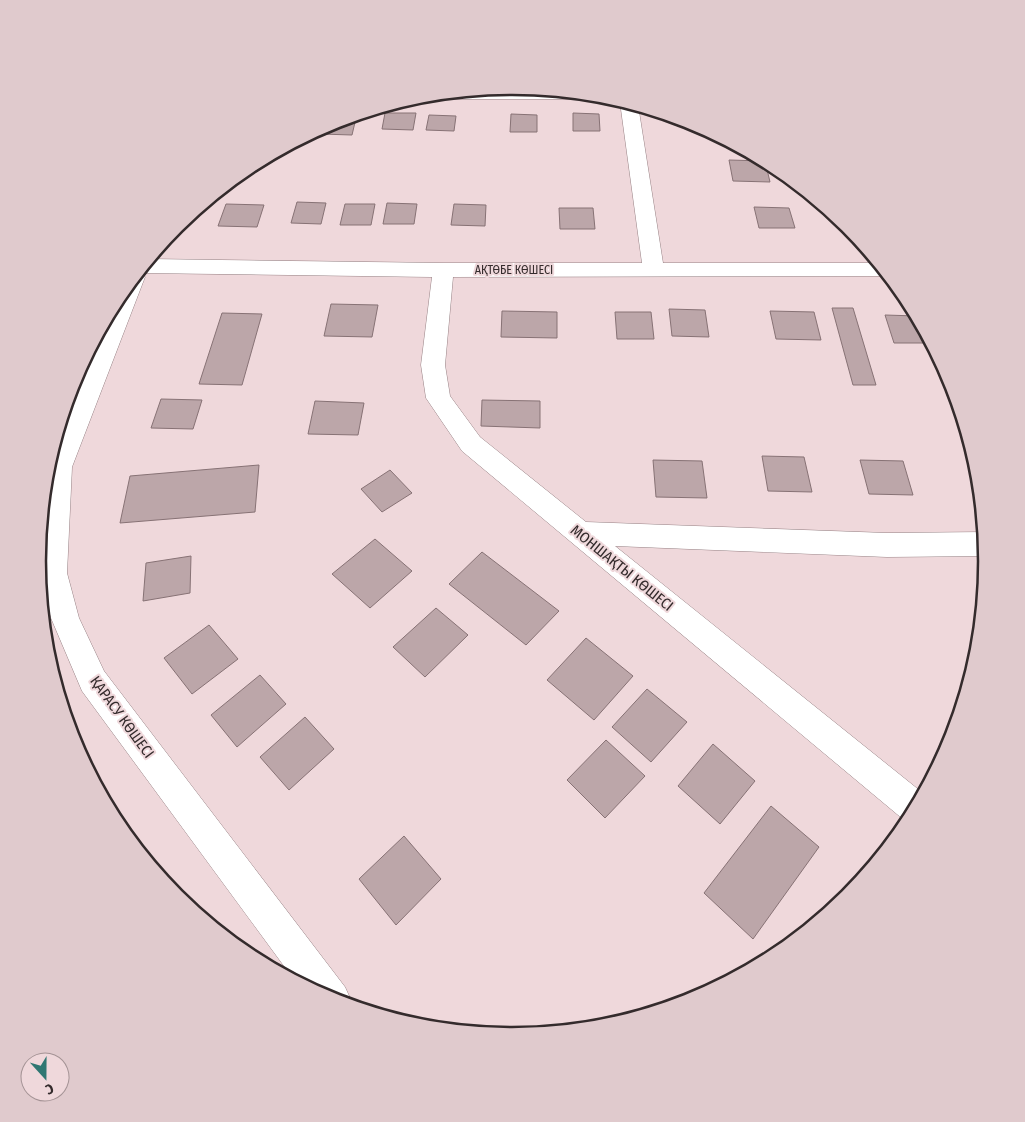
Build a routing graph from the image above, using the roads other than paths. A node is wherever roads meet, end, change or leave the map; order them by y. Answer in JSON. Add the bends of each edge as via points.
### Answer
{"nodes":[{"id":1,"x":630,"y":110,"type":"edge"},
{"id":2,"x":152,"y":266,"type":"edge"},
{"id":3,"x":653,"y":269,"type":"junction"},
{"id":4,"x":443,"y":270,"type":"junction"},
{"id":5,"x":876,"y":270,"type":"edge"},
{"id":6,"x":123,"y":306,"type":"edge"},
{"id":7,"x":579,"y":533,"type":"junction"},
{"id":8,"x":978,"y":544,"type":"edge"},
{"id":9,"x":910,"y":803,"type":"edge"},
{"id":10,"x":322,"y":986,"type":"edge"}],
"edges":[{"from":1,"to":3,"type":"street"},
{"from":2,"to":4,"type":"street","name":"АҚТӨБЕ КӨШЕСІ"},
{"from":3,"to":4,"type":"street","name":"АҚТӨБЕ КӨШЕСІ"},
{"from":3,"to":5,"type":"street","name":"АҚТӨБЕ КӨШЕСІ"},
{"from":4,"to":7,"type":"street","name":"МОНШАҚТЫ КӨШЕСІ","via":[[433,365],[438,398],[471,444]]},
{"from":6,"to":10,"type":"street","name":"ҚАРАСУ КӨШЕСІ","via":[[59,467],[53,573],[65,618],[93,681]]},
{"from":7,"to":8,"type":"street","via":[[887,545]]},
{"from":7,"to":9,"type":"street","name":"МОНШАҚТЫ КӨШЕСІ"}]}
